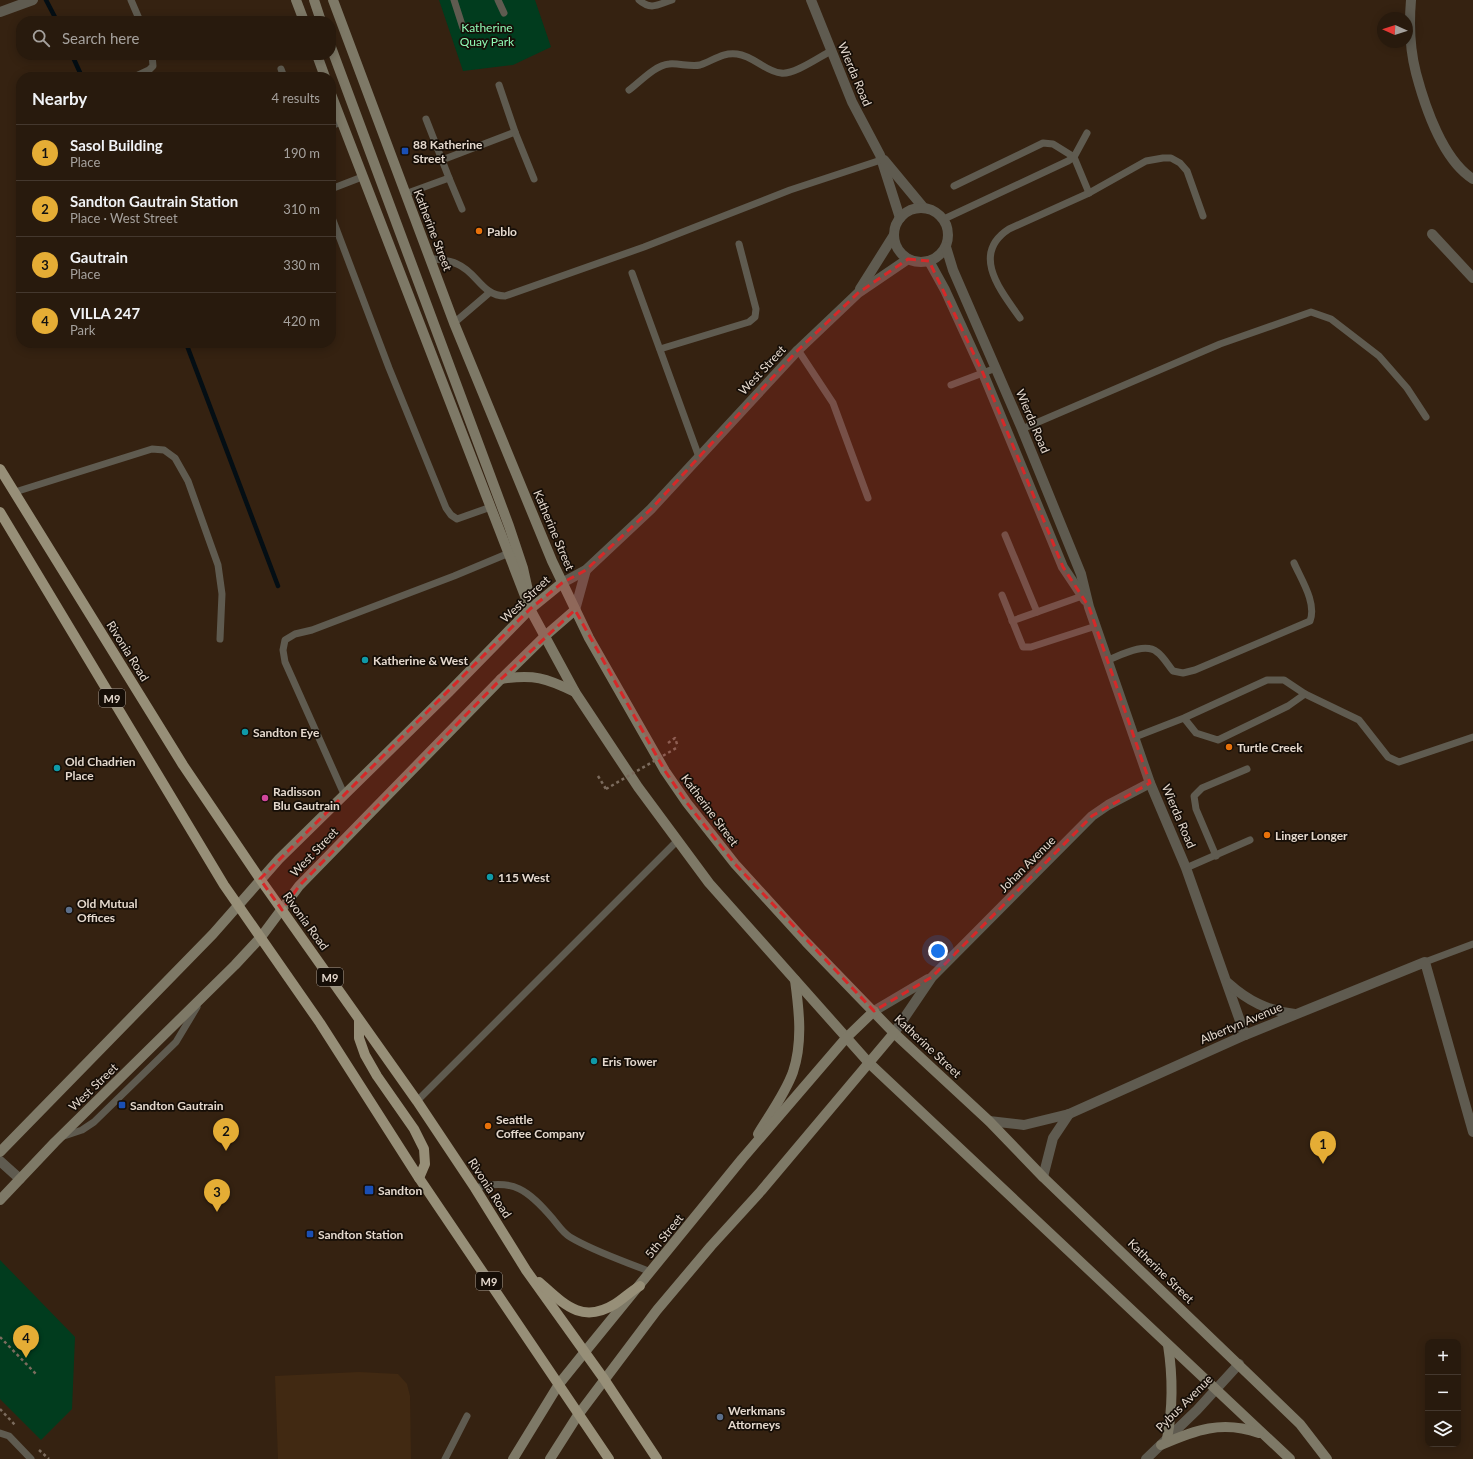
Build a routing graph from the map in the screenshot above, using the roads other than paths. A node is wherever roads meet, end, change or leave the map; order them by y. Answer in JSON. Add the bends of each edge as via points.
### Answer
{"nodes":[{"id":1,"x":33,"y":0,"type":"edge"},
{"id":2,"x":131,"y":0,"type":"edge"},
{"id":3,"x":296,"y":0,"type":"edge"},
{"id":4,"x":314,"y":0,"type":"edge"},
{"id":5,"x":333,"y":0,"type":"edge"},
{"id":6,"x":454,"y":0,"type":"edge"},
{"id":7,"x":498,"y":0,"type":"edge"},
{"id":8,"x":639,"y":0,"type":"edge"},
{"id":9,"x":672,"y":0,"type":"edge"},
{"id":10,"x":811,"y":0,"type":"edge"},
{"id":11,"x":1411,"y":0,"type":"edge"},
{"id":12,"x":0,"y":12,"type":"edge"},
{"id":13,"x":504,"y":14,"type":"dead end"},
{"id":14,"x":138,"y":16,"type":"edge"},
{"id":15,"x":302,"y":16,"type":"edge"},
{"id":16,"x":319,"y":16,"type":"edge"},
{"id":17,"x":463,"y":28,"type":"dead end"},
{"id":18,"x":831,"y":51,"type":"junction"},
{"id":19,"x":152,"y":60,"type":"edge"},
{"id":20,"x":319,"y":60,"type":"edge"},
{"id":21,"x":336,"y":60,"type":"edge"},
{"id":22,"x":281,"y":69,"type":"dead end"},
{"id":23,"x":145,"y":72,"type":"edge"},
{"id":24,"x":282,"y":72,"type":"edge"},
{"id":25,"x":323,"y":72,"type":"edge"},
{"id":26,"x":498,"y":85,"type":"dead end"},
{"id":27,"x":629,"y":90,"type":"dead end"},
{"id":28,"x":336,"y":108,"type":"edge"},
{"id":29,"x":426,"y":119,"type":"dead end"},
{"id":30,"x":341,"y":122,"type":"junction"},
{"id":31,"x":336,"y":124,"type":"edge"},
{"id":32,"x":515,"y":132,"type":"junction"},
{"id":33,"x":1087,"y":133,"type":"dead end"},
{"id":34,"x":1074,"y":157,"type":"junction"},
{"id":35,"x":880,"y":158,"type":"junction"},
{"id":36,"x":442,"y":160,"type":"junction"},
{"id":37,"x":362,"y":177,"type":"junction"},
{"id":38,"x":449,"y":178,"type":"junction"},
{"id":39,"x":534,"y":179,"type":"dead end"},
{"id":40,"x":1473,"y":179,"type":"edge"},
{"id":41,"x":954,"y":186,"type":"dead end"},
{"id":42,"x":336,"y":187,"type":"edge"},
{"id":43,"x":1089,"y":193,"type":"junction"},
{"id":44,"x":405,"y":194,"type":"junction"},
{"id":45,"x":923,"y":207,"type":"junction"},
{"id":46,"x":462,"y":209,"type":"dead end"},
{"id":47,"x":1203,"y":216,"type":"dead end"},
{"id":48,"x":900,"y":218,"type":"junction"},
{"id":49,"x":944,"y":219,"type":"junction"},
{"id":50,"x":336,"y":228,"type":"edge"},
{"id":51,"x":1432,"y":234,"type":"dead end"},
{"id":52,"x":894,"y":235,"type":"junction"},
{"id":53,"x":739,"y":244,"type":"dead end"},
{"id":54,"x":946,"y":247,"type":"junction"},
{"id":55,"x":429,"y":258,"type":"junction"},
{"id":56,"x":908,"y":259,"type":"junction"},
{"id":57,"x":929,"y":261,"type":"junction"},
{"id":58,"x":632,"y":272,"type":"dead end"},
{"id":59,"x":1473,"y":278,"type":"edge"},
{"id":60,"x":489,"y":293,"type":"junction"},
{"id":61,"x":858,"y":293,"type":"junction"},
{"id":62,"x":1020,"y":318,"type":"dead end"},
{"id":63,"x":454,"y":323,"type":"junction"},
{"id":64,"x":660,"y":349,"type":"junction"},
{"id":65,"x":798,"y":350,"type":"junction"},
{"id":66,"x":996,"y":368,"type":"junction"},
{"id":67,"x":983,"y":373,"type":"junction"},
{"id":68,"x":951,"y":385,"type":"dead end"},
{"id":69,"x":1426,"y":417,"type":"dead end"},
{"id":70,"x":1022,"y":429,"type":"junction"},
{"id":71,"x":1008,"y":436,"type":"junction"},
{"id":72,"x":700,"y":457,"type":"junction"},
{"id":73,"x":0,"y":469,"type":"edge"},
{"id":74,"x":15,"y":492,"type":"junction"},
{"id":75,"x":868,"y":498,"type":"dead end"},
{"id":76,"x":1053,"y":504,"type":"junction"},
{"id":77,"x":491,"y":507,"type":"junction"},
{"id":78,"x":1040,"y":509,"type":"junction"},
{"id":79,"x":0,"y":512,"type":"edge"},
{"id":80,"x":1005,"y":535,"type":"dead end"},
{"id":81,"x":508,"y":553,"type":"junction"},
{"id":82,"x":1294,"y":563,"type":"dead end"},
{"id":83,"x":586,"y":570,"type":"junction"},
{"id":84,"x":562,"y":583,"type":"junction"},
{"id":85,"x":1002,"y":594,"type":"dead end"},
{"id":86,"x":1084,"y":596,"type":"junction"},
{"id":87,"x":530,"y":609,"type":"junction"},
{"id":88,"x":574,"y":610,"type":"junction"},
{"id":89,"x":1037,"y":612,"type":"junction"},
{"id":90,"x":1012,"y":621,"type":"junction"},
{"id":91,"x":1096,"y":626,"type":"junction"},
{"id":92,"x":545,"y":636,"type":"junction"},
{"id":93,"x":220,"y":639,"type":"dead end"},
{"id":94,"x":1108,"y":660,"type":"junction"},
{"id":95,"x":501,"y":679,"type":"junction"},
{"id":96,"x":575,"y":692,"type":"junction"},
{"id":97,"x":1305,"y":694,"type":"junction"},
{"id":98,"x":1184,"y":718,"type":"junction"},
{"id":99,"x":1135,"y":737,"type":"junction"},
{"id":100,"x":1473,"y":737,"type":"edge"},
{"id":101,"x":1247,"y":769,"type":"dead end"},
{"id":102,"x":1150,"y":783,"type":"junction"},
{"id":103,"x":344,"y":794,"type":"junction"},
{"id":104,"x":1250,"y":840,"type":"dead end"},
{"id":105,"x":678,"y":841,"type":"junction"},
{"id":106,"x":1216,"y":856,"type":"junction"},
{"id":107,"x":1186,"y":868,"type":"junction"},
{"id":108,"x":260,"y":879,"type":"junction"},
{"id":109,"x":239,"y":904,"type":"junction"},
{"id":110,"x":282,"y":910,"type":"junction"},
{"id":111,"x":262,"y":937,"type":"junction"},
{"id":112,"x":1473,"y":944,"type":"edge"},
{"id":113,"x":1425,"y":962,"type":"junction"},
{"id":114,"x":932,"y":977,"type":"junction"},
{"id":115,"x":795,"y":980,"type":"junction"},
{"id":116,"x":1226,"y":982,"type":"junction"},
{"id":117,"x":874,"y":1012,"type":"junction"},
{"id":118,"x":1296,"y":1014,"type":"junction"},
{"id":119,"x":359,"y":1020,"type":"junction"},
{"id":120,"x":894,"y":1033,"type":"junction"},
{"id":121,"x":1245,"y":1035,"type":"junction"},
{"id":122,"x":846,"y":1038,"type":"junction"},
{"id":123,"x":870,"y":1063,"type":"junction"},
{"id":124,"x":417,"y":1101,"type":"junction"},
{"id":125,"x":1069,"y":1114,"type":"junction"},
{"id":126,"x":989,"y":1121,"type":"junction"},
{"id":127,"x":1473,"y":1132,"type":"edge"},
{"id":128,"x":0,"y":1152,"type":"edge"},
{"id":129,"x":742,"y":1159,"type":"junction"},
{"id":130,"x":0,"y":1161,"type":"edge"},
{"id":131,"x":1043,"y":1177,"type":"junction"},
{"id":132,"x":419,"y":1178,"type":"junction"},
{"id":133,"x":20,"y":1179,"type":"junction"},
{"id":134,"x":475,"y":1188,"type":"junction"},
{"id":135,"x":0,"y":1200,"type":"edge"},
{"id":136,"x":526,"y":1270,"type":"junction"},
{"id":137,"x":651,"y":1272,"type":"junction"},
{"id":138,"x":640,"y":1286,"type":"junction"},
{"id":139,"x":1168,"y":1345,"type":"junction"},
{"id":140,"x":584,"y":1353,"type":"junction"},
{"id":141,"x":1239,"y":1364,"type":"junction"},
{"id":142,"x":604,"y":1380,"type":"junction"},
{"id":143,"x":559,"y":1384,"type":"junction"},
{"id":144,"x":1216,"y":1390,"type":"junction"},
{"id":145,"x":578,"y":1414,"type":"junction"},
{"id":146,"x":467,"y":1416,"type":"dead end"},
{"id":147,"x":0,"y":1433,"type":"edge"},
{"id":148,"x":1261,"y":1433,"type":"junction"},
{"id":149,"x":1164,"y":1442,"type":"junction"},
{"id":150,"x":31,"y":1459,"type":"edge"},
{"id":151,"x":445,"y":1459,"type":"edge"},
{"id":152,"x":513,"y":1459,"type":"edge"},
{"id":153,"x":550,"y":1459,"type":"edge"},
{"id":154,"x":609,"y":1459,"type":"edge"},
{"id":155,"x":656,"y":1459,"type":"edge"},
{"id":156,"x":1146,"y":1459,"type":"edge"},
{"id":157,"x":1290,"y":1459,"type":"edge"},
{"id":158,"x":1327,"y":1459,"type":"edge"}],
"edges":[{"from":1,"to":12,"type":"street"},
{"from":2,"to":14,"type":"lane"},
{"from":3,"to":15,"type":"main road"},
{"from":4,"to":16,"type":"main road"},
{"from":5,"to":44,"type":"main road","name":"Katherine Street"},
{"from":6,"to":17,"type":"lane"},
{"from":7,"to":13,"type":"lane"},
{"from":8,"to":9,"type":"lane","via":[[645,6],[652,7]]},
{"from":10,"to":18,"type":"street","name":"Wierda Road"},
{"from":11,"to":40,"type":"street","via":[[1411,34],[1416,73],[1427,105],[1448,152],[1458,166]]},
{"from":18,"to":27,"type":"lane","via":[[789,73],[782,74],[752,57],[737,54],[724,54],[700,65],[668,64],[659,67]]},
{"from":18,"to":35,"type":"street","name":"Wierda Road","via":[[852,102]]},
{"from":19,"to":23,"type":"lane","via":[[153,66]]},
{"from":20,"to":25,"type":"main road"},
{"from":21,"to":87,"type":"main road","via":[[512,533],[527,581]]},
{"from":22,"to":24,"type":"lane"},
{"from":26,"to":32,"type":"lane"},
{"from":28,"to":30,"type":"main road"},
{"from":29,"to":36,"type":"lane"},
{"from":30,"to":31,"type":"lane"},
{"from":30,"to":37,"type":"main road"},
{"from":32,"to":36,"type":"lane"},
{"from":32,"to":39,"type":"lane"},
{"from":33,"to":34,"type":"lane"},
{"from":34,"to":41,"type":"lane","via":[[1053,144],[1043,143]]},
{"from":34,"to":43,"type":"lane"},
{"from":34,"to":49,"type":"lane"},
{"from":35,"to":45,"type":"street","name":"Wierda Road"},
{"from":35,"to":48,"type":"street","name":"Wierda Road"},
{"from":35,"to":60,"type":"lane","via":[[518,292],[505,296]]},
{"from":36,"to":38,"type":"lane"},
{"from":37,"to":42,"type":"lane"},
{"from":37,"to":77,"type":"main road"},
{"from":38,"to":44,"type":"lane"},
{"from":38,"to":46,"type":"lane"},
{"from":43,"to":47,"type":"lane","via":[[1146,161],[1170,158],[1180,163],[1187,171]]},
{"from":43,"to":62,"type":"lane","via":[[1009,229],[999,236],[994,244],[991,265],[995,282]]},
{"from":44,"to":55,"type":"main road","name":"Katherine Street"},
{"from":45,"to":48,"type":"street","via":[[906,212]]},
{"from":45,"to":49,"type":"street","via":[[938,213]]},
{"from":48,"to":52,"type":"street"},
{"from":49,"to":54,"type":"street","via":[[949,238]]},
{"from":50,"to":77,"type":"lane","via":[[446,508],[457,518]]},
{"from":51,"to":59,"type":"street"},
{"from":52,"to":56,"type":"street","via":[[896,246]]},
{"from":52,"to":61,"type":"street","name":"West Street"},
{"from":53,"to":64,"type":"lane","via":[[756,309],[755,317],[749,322]]},
{"from":54,"to":57,"type":"street","via":[[942,254]]},
{"from":54,"to":66,"type":"street","name":"Wierda Road","via":[[953,270]]},
{"from":55,"to":60,"type":"lane","via":[[457,264],[470,272]]},
{"from":55,"to":63,"type":"main road","name":"Katherine Street"},
{"from":56,"to":57,"type":"street"},
{"from":56,"to":61,"type":"street","name":"West Street"},
{"from":57,"to":67,"type":"street","name":"Wierda Road"},
{"from":58,"to":64,"type":"lane"},
{"from":60,"to":63,"type":"lane"},
{"from":61,"to":65,"type":"street","name":"West Street"},
{"from":63,"to":84,"type":"main road","name":"Katherine Street"},
{"from":64,"to":72,"type":"lane"},
{"from":65,"to":72,"type":"street","name":"West Street"},
{"from":65,"to":75,"type":"lane","via":[[833,403]]},
{"from":66,"to":67,"type":"lane"},
{"from":66,"to":70,"type":"street","name":"Wierda Road"},
{"from":67,"to":68,"type":"lane"},
{"from":67,"to":71,"type":"street","name":"Wierda Road"},
{"from":69,"to":70,"type":"lane","via":[[1407,388],[1379,356],[1331,319],[1311,312],[1220,344]]},
{"from":70,"to":71,"type":"street"},
{"from":70,"to":76,"type":"street","name":"Wierda Road"},
{"from":71,"to":78,"type":"street","name":"Wierda Road"},
{"from":72,"to":83,"type":"street","name":"West Street","via":[[651,509]]},
{"from":73,"to":74,"type":"main road","name":"Rivonia Road","number":"M9"},
{"from":74,"to":93,"type":"lane","via":[[152,449],[164,450],[175,458],[188,481],[218,565],[222,594]]},
{"from":74,"to":108,"type":"main road","name":"Rivonia Road","number":"M9","via":[[183,765]]},
{"from":76,"to":78,"type":"street"},
{"from":76,"to":86,"type":"street","name":"Wierda Road","via":[[1081,574]]},
{"from":77,"to":81,"type":"main road"},
{"from":78,"to":86,"type":"street","name":"Wierda Road","via":[[1063,567]]},
{"from":79,"to":109,"type":"main road","number":"M9","via":[[220,878]]},
{"from":80,"to":89,"type":"lane"},
{"from":81,"to":87,"type":"main road"},
{"from":81,"to":103,"type":"lane","via":[[285,640],[285,662]]},
{"from":82,"to":94,"type":"lane","via":[[1312,606],[1313,615],[1310,621],[1195,670],[1182,673],[1173,672],[1156,651],[1147,649],[1139,649]]},
{"from":83,"to":84,"type":"street","name":"West Street"},
{"from":83,"to":88,"type":"street"},
{"from":84,"to":87,"type":"main road","name":"West Street"},
{"from":84,"to":88,"type":"main road","name":"Katherine Street"},
{"from":85,"to":90,"type":"lane"},
{"from":86,"to":89,"type":"lane"},
{"from":86,"to":91,"type":"street","name":"Wierda Road"},
{"from":87,"to":92,"type":"main road"},
{"from":87,"to":103,"type":"main road","name":"West Street"},
{"from":88,"to":92,"type":"main road","name":"West Street"},
{"from":88,"to":117,"type":"main road","name":"Katherine Street","via":[[665,771],[687,803],[735,864]]},
{"from":89,"to":90,"type":"lane"},
{"from":90,"to":91,"type":"lane","via":[[1020,644],[1025,647],[1036,646]]},
{"from":91,"to":94,"type":"street","name":"Wierda Road"},
{"from":92,"to":95,"type":"main road","name":"West Street"},
{"from":92,"to":96,"type":"main road"},
{"from":94,"to":99,"type":"street","name":"Wierda Road"},
{"from":95,"to":96,"type":"main road","via":[[539,677]]},
{"from":95,"to":110,"type":"main road","name":"West Street","via":[[299,886]]},
{"from":96,"to":105,"type":"main road","via":[[638,787]]},
{"from":97,"to":98,"type":"lane","via":[[1284,680],[1267,680]]},
{"from":97,"to":98,"type":"lane","via":[[1288,706],[1222,739],[1196,733]]},
{"from":97,"to":100,"type":"lane","via":[[1359,720],[1388,757],[1399,762]]},
{"from":98,"to":99,"type":"lane"},
{"from":99,"to":102,"type":"street","name":"Wierda Road"},
{"from":101,"to":106,"type":"lane","via":[[1202,788],[1194,796],[1196,809]]},
{"from":102,"to":107,"type":"street","name":"Wierda Road"},
{"from":102,"to":114,"type":"street","name":"Johan Avenue","via":[[1108,804],[1092,816]]},
{"from":103,"to":108,"type":"main road","name":"West Street"},
{"from":104,"to":106,"type":"lane"},
{"from":105,"to":115,"type":"main road","via":[[709,883]]},
{"from":105,"to":124,"type":"lane"},
{"from":106,"to":107,"type":"lane"},
{"from":107,"to":116,"type":"street","name":"Wierda Road"},
{"from":108,"to":109,"type":"main road","name":"West Street"},
{"from":108,"to":110,"type":"main road","name":"Rivonia Road","number":"M9"},
{"from":109,"to":111,"type":"main road","number":"M9"},
{"from":109,"to":128,"type":"main road","name":"West Street","via":[[213,934]]},
{"from":110,"to":111,"type":"main road","name":"West Street"},
{"from":110,"to":119,"type":"main road","name":"Rivonia Road","number":"M9"},
{"from":111,"to":132,"type":"main road","number":"M9"},
{"from":111,"to":133,"type":"main road","name":"West Street","via":[[201,1000],[58,1138]]},
{"from":112,"to":113,"type":"lane"},
{"from":113,"to":118,"type":"street","name":"Albertyn Avenue"},
{"from":113,"to":127,"type":"street"},
{"from":114,"to":117,"type":"street","name":"Johan Avenue"},
{"from":114,"to":120,"type":"street","name":"Johan Avenue"},
{"from":115,"to":122,"type":"main road"},
{"from":115,"to":129,"type":"main road","via":[[799,1042],[793,1072]]},
{"from":116,"to":118,"type":"street","via":[[1251,1002],[1277,1012]]},
{"from":116,"to":121,"type":"street","name":"Wierda Road"},
{"from":117,"to":120,"type":"main road","name":"Katherine Street"},
{"from":117,"to":122,"type":"main road","name":"5th Street"},
{"from":118,"to":121,"type":"street","name":"Albertyn Avenue"},
{"from":119,"to":124,"type":"main road","name":"Rivonia Road","number":"M9"},
{"from":119,"to":132,"type":"main road","via":[[359,1038],[365,1055],[376,1076],[414,1129],[424,1149],[425,1164]]},
{"from":120,"to":123,"type":"main road"},
{"from":120,"to":126,"type":"main road","name":"Katherine Street"},
{"from":121,"to":125,"type":"street","name":"Albertyn Avenue"},
{"from":122,"to":123,"type":"main road"},
{"from":122,"to":129,"type":"main road","name":"5th Street"},
{"from":123,"to":139,"type":"main road"},
{"from":123,"to":142,"type":"main road","via":[[675,1289]]},
{"from":124,"to":134,"type":"main road","name":"Rivonia Road","number":"M9"},
{"from":125,"to":126,"type":"street","name":"Albertyn Avenue","via":[[1024,1125]]},
{"from":125,"to":131,"type":"street","via":[[1053,1138]]},
{"from":126,"to":131,"type":"main road","name":"Katherine Street"},
{"from":129,"to":137,"type":"main road","name":"5th Street"},
{"from":130,"to":133,"type":"street"},
{"from":131,"to":141,"type":"main road","name":"Katherine Street"},
{"from":132,"to":143,"type":"main road","number":"M9"},
{"from":133,"to":135,"type":"main road","name":"West Street"},
{"from":134,"to":136,"type":"main road","name":"Rivonia Road","number":"M9"},
{"from":134,"to":137,"type":"lane","via":[[501,1183],[516,1186],[534,1198],[568,1236]]},
{"from":136,"to":138,"type":"main road","via":[[568,1307],[578,1312],[601,1311]]},
{"from":136,"to":140,"type":"main road","name":"Rivonia Road","number":"M9"},
{"from":137,"to":138,"type":"main road","name":"5th Street"},
{"from":138,"to":140,"type":"main road","name":"5th Street"},
{"from":139,"to":144,"type":"main road"},
{"from":139,"to":149,"type":"main road","via":[[1173,1386],[1171,1419]]},
{"from":140,"to":142,"type":"main road","name":"Rivonia Road","number":"M9"},
{"from":140,"to":143,"type":"main road","name":"5th Street"},
{"from":141,"to":144,"type":"street","name":"Pybus Avenue"},
{"from":141,"to":158,"type":"main road","name":"Katherine Street","via":[[1300,1424]]},
{"from":142,"to":145,"type":"main road"},
{"from":142,"to":155,"type":"main road","name":"Rivonia Road","number":"M9"},
{"from":143,"to":145,"type":"main road","number":"M9"},
{"from":143,"to":152,"type":"main road","name":"5th Street"},
{"from":144,"to":148,"type":"main road"},
{"from":144,"to":149,"type":"street","name":"Pybus Avenue"},
{"from":145,"to":153,"type":"main road"},
{"from":145,"to":154,"type":"main road","number":"M9"},
{"from":146,"to":151,"type":"lane"},
{"from":147,"to":150,"type":"lane","via":[[9,1436]]},
{"from":148,"to":149,"type":"main road","via":[[1231,1427],[1215,1428],[1195,1431]]},
{"from":148,"to":157,"type":"main road"},
{"from":149,"to":156,"type":"street","name":"Pybus Avenue"}]}
